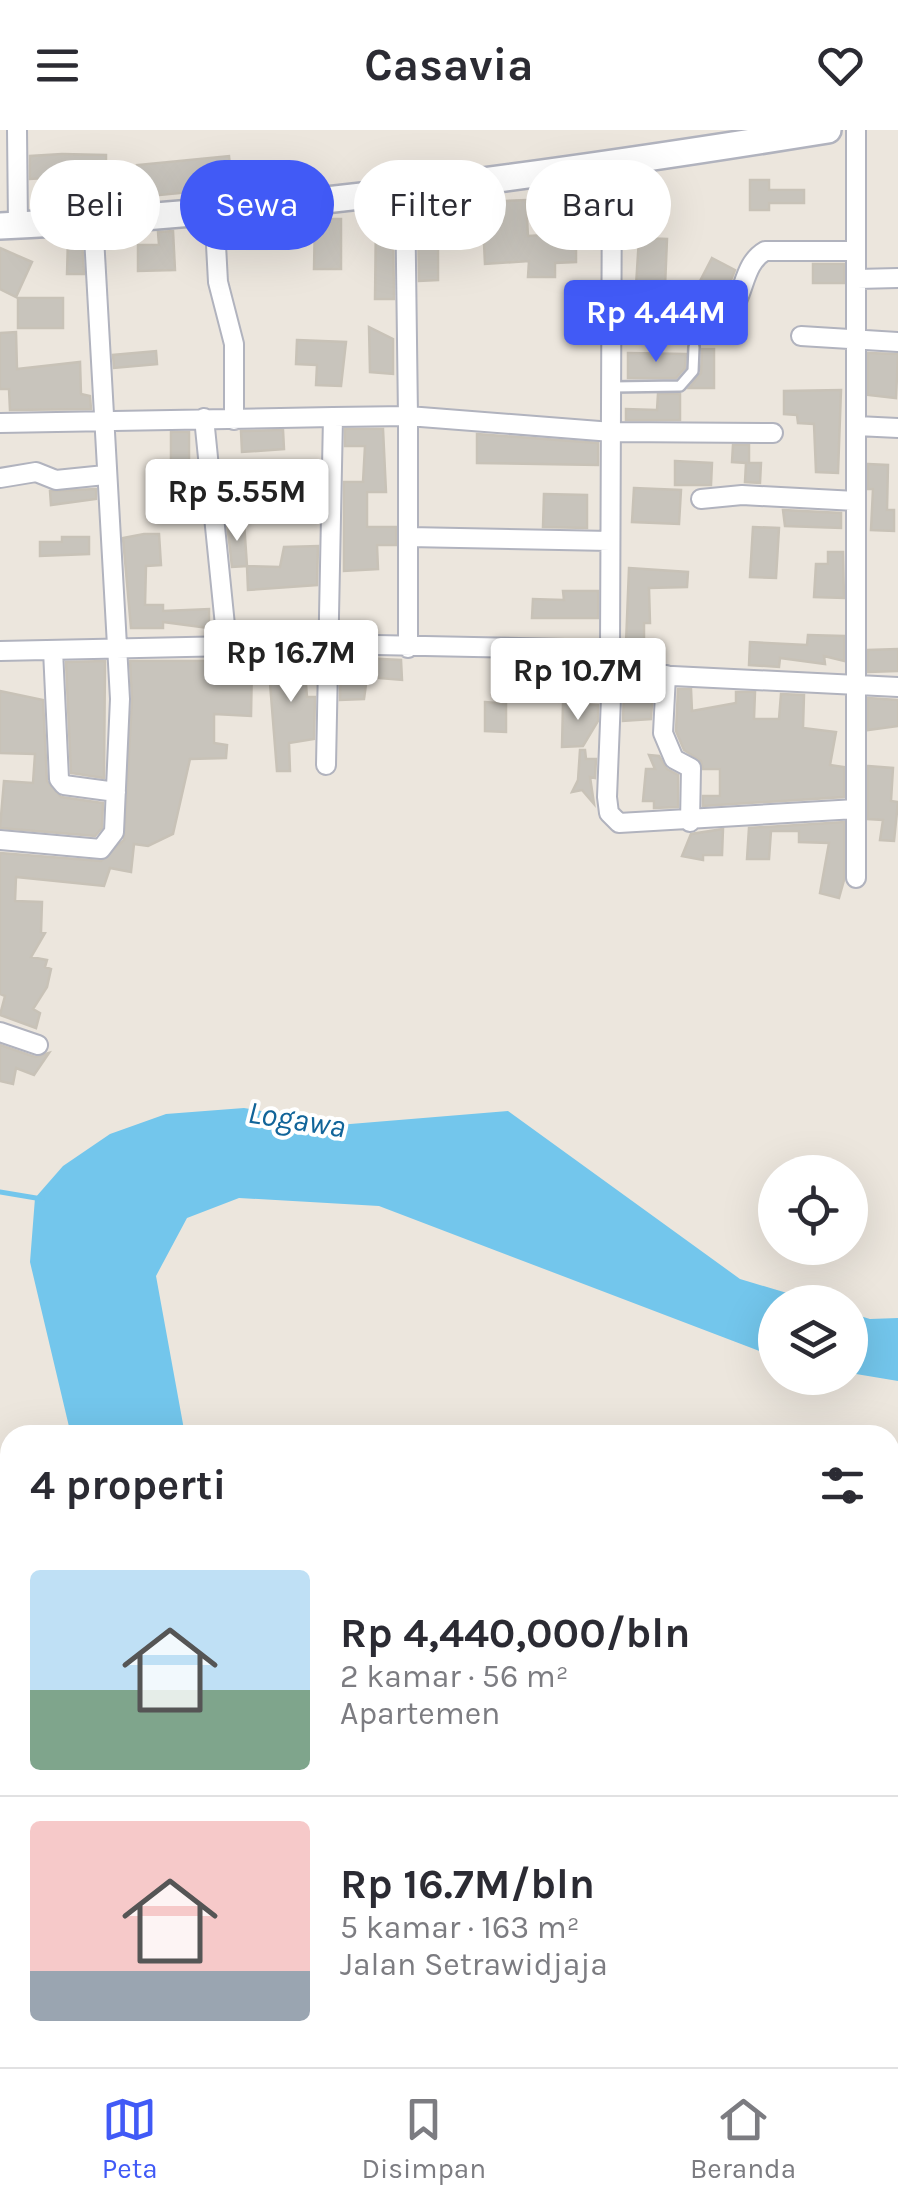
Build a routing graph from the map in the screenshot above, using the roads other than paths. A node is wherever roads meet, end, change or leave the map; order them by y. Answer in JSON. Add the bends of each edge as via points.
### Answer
{"nodes":[{"id":1,"x":17,"y":130,"type":"edge"},
{"id":2,"x":828,"y":130,"type":"edge"},
{"id":3,"x":856,"y":130,"type":"edge"},
{"id":4,"x":643,"y":160,"type":"edge"},
{"id":5,"x":9,"y":225,"type":"edge"},
{"id":6,"x":94,"y":250,"type":"edge"},
{"id":7,"x":216,"y":250,"type":"edge"},
{"id":8,"x":406,"y":250,"type":"edge"},
{"id":9,"x":613,"y":250,"type":"edge"},
{"id":10,"x":855,"y":251,"type":"junction"},
{"id":11,"x":898,"y":278,"type":"edge"},
{"id":12,"x":857,"y":279,"type":"junction"},
{"id":13,"x":614,"y":311,"type":"junction"},
{"id":14,"x":801,"y":336,"type":"dead end"},
{"id":15,"x":857,"y":339,"type":"junction"},
{"id":16,"x":898,"y":342,"type":"edge"},
{"id":17,"x":694,"y":347,"type":"dead end"},
{"id":18,"x":612,"y":387,"type":"junction"},
{"id":19,"x":408,"y":416,"type":"junction"},
{"id":20,"x":333,"y":417,"type":"junction"},
{"id":21,"x":204,"y":418,"type":"junction"},
{"id":22,"x":101,"y":419,"type":"junction"},
{"id":23,"x":234,"y":420,"type":"junction"},
{"id":24,"x":0,"y":422,"type":"edge"},
{"id":25,"x":856,"y":426,"type":"junction"},
{"id":26,"x":898,"y":428,"type":"edge"},
{"id":27,"x":612,"y":432,"type":"junction"},
{"id":28,"x":773,"y":433,"type":"dead end"},
{"id":29,"x":105,"y":476,"type":"junction"},
{"id":30,"x":0,"y":478,"type":"edge"},
{"id":31,"x":702,"y":499,"type":"dead end"},
{"id":32,"x":856,"y":502,"type":"junction"},
{"id":33,"x":409,"y":537,"type":"junction"},
{"id":34,"x":610,"y":541,"type":"junction"},
{"id":35,"x":328,"y":644,"type":"junction"},
{"id":36,"x":226,"y":645,"type":"junction"},
{"id":37,"x":114,"y":646,"type":"junction"},
{"id":38,"x":408,"y":648,"type":"junction"},
{"id":39,"x":53,"y":650,"type":"junction"},
{"id":40,"x":610,"y":650,"type":"junction"},
{"id":41,"x":0,"y":651,"type":"edge"},
{"id":42,"x":612,"y":673,"type":"junction"},
{"id":43,"x":666,"y":675,"type":"junction"},
{"id":44,"x":854,"y":686,"type":"junction"},
{"id":45,"x":898,"y":687,"type":"edge"},
{"id":46,"x":326,"y":765,"type":"dead end"},
{"id":47,"x":116,"y":792,"type":"junction"},
{"id":48,"x":856,"y":809,"type":"junction"},
{"id":49,"x":690,"y":822,"type":"junction"},
{"id":50,"x":0,"y":840,"type":"edge"},
{"id":51,"x":856,"y":878,"type":"dead end"},
{"id":52,"x":0,"y":1032,"type":"edge"},
{"id":53,"x":38,"y":1045,"type":"dead end"}],
"edges":[{"from":1,"to":5,"type":"street"},
{"from":2,"to":4,"type":"street"},
{"from":3,"to":10,"type":"street"},
{"from":6,"to":22,"type":"street"},
{"from":7,"to":23,"type":"street","via":[[234,344]]},
{"from":8,"to":19,"type":"street"},
{"from":9,"to":13,"type":"street"},
{"from":10,"to":12,"type":"street"},
{"from":10,"to":13,"type":"street","via":[[765,250],[726,314]]},
{"from":11,"to":12,"type":"street"},
{"from":12,"to":15,"type":"street"},
{"from":13,"to":18,"type":"street"},
{"from":14,"to":15,"type":"street"},
{"from":15,"to":16,"type":"street"},
{"from":15,"to":25,"type":"street"},
{"from":17,"to":18,"type":"lane","via":[[692,371],[680,386]]},
{"from":18,"to":27,"type":"street"},
{"from":19,"to":20,"type":"street"},
{"from":19,"to":27,"type":"street"},
{"from":19,"to":33,"type":"street"},
{"from":20,"to":23,"type":"street"},
{"from":20,"to":35,"type":"street"},
{"from":21,"to":22,"type":"street"},
{"from":21,"to":23,"type":"street"},
{"from":21,"to":36,"type":"street"},
{"from":22,"to":24,"type":"street"},
{"from":22,"to":29,"type":"street"},
{"from":25,"to":26,"type":"street"},
{"from":25,"to":32,"type":"street"},
{"from":27,"to":28,"type":"street"},
{"from":27,"to":34,"type":"street"},
{"from":29,"to":30,"type":"street","via":[[56,480],[36,472]]},
{"from":29,"to":37,"type":"street"},
{"from":31,"to":32,"type":"street"},
{"from":32,"to":44,"type":"street"},
{"from":33,"to":34,"type":"street"},
{"from":33,"to":38,"type":"street"},
{"from":34,"to":40,"type":"street"},
{"from":35,"to":36,"type":"street"},
{"from":35,"to":38,"type":"street"},
{"from":35,"to":46,"type":"street"},
{"from":36,"to":37,"type":"street"},
{"from":37,"to":39,"type":"street"},
{"from":37,"to":47,"type":"street","via":[[120,700]]},
{"from":38,"to":40,"type":"street"},
{"from":39,"to":41,"type":"street"},
{"from":39,"to":47,"type":"street","via":[[59,779]]},
{"from":40,"to":42,"type":"street"},
{"from":42,"to":43,"type":"street"},
{"from":42,"to":49,"type":"street","via":[[607,780],[612,820]]},
{"from":43,"to":44,"type":"street"},
{"from":43,"to":49,"type":"street","via":[[663,733],[674,758],[690,768]]},
{"from":44,"to":45,"type":"street"},
{"from":44,"to":48,"type":"street"},
{"from":47,"to":50,"type":"street","via":[[114,832],[101,849]]},
{"from":48,"to":49,"type":"street"},
{"from":48,"to":51,"type":"street"},
{"from":52,"to":53,"type":"street"}]}
